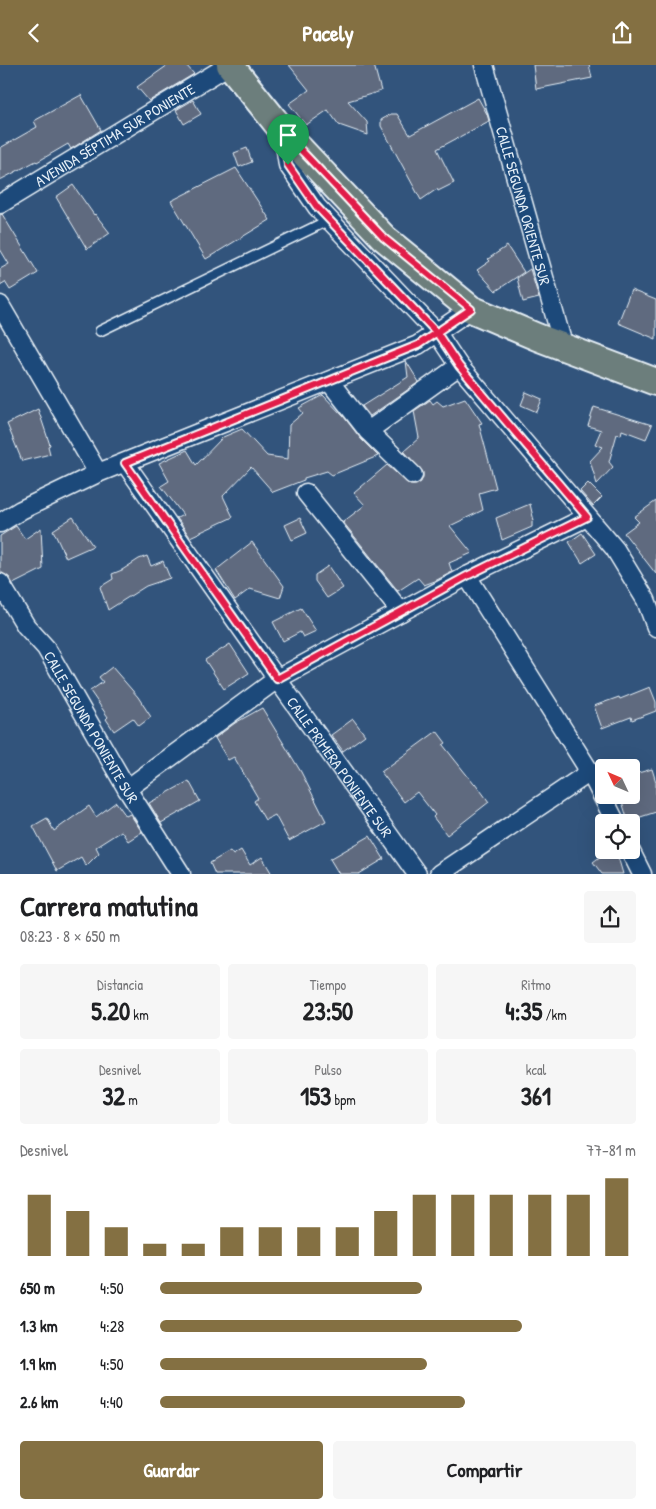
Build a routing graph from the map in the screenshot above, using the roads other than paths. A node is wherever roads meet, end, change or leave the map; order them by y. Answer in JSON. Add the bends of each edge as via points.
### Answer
{"nodes":[{"id":1,"x":230,"y":65,"type":"edge"},
{"id":2,"x":484,"y":65,"type":"edge"},
{"id":3,"x":283,"y":131,"type":"junction"},
{"id":4,"x":0,"y":204,"type":"edge"},
{"id":5,"x":329,"y":220,"type":"junction"},
{"id":6,"x":0,"y":305,"type":"edge"},
{"id":7,"x":471,"y":309,"type":"junction"},
{"id":8,"x":100,"y":331,"type":"dead end"},
{"id":9,"x":437,"y":333,"type":"junction"},
{"id":10,"x":564,"y":348,"type":"junction"},
{"id":11,"x":459,"y":366,"type":"junction"},
{"id":12,"x":329,"y":381,"type":"junction"},
{"id":13,"x":656,"y":382,"type":"edge"},
{"id":14,"x":368,"y":431,"type":"junction"},
{"id":15,"x":125,"y":463,"type":"junction"},
{"id":16,"x":98,"y":473,"type":"junction"},
{"id":17,"x":413,"y":475,"type":"dead end"},
{"id":18,"x":306,"y":493,"type":"dead end"},
{"id":19,"x":587,"y":517,"type":"junction"},
{"id":20,"x":0,"y":523,"type":"edge"},
{"id":21,"x":467,"y":576,"type":"junction"},
{"id":22,"x":0,"y":583,"type":"edge"},
{"id":23,"x":401,"y":612,"type":"junction"},
{"id":24,"x":656,"y":627,"type":"edge"},
{"id":25,"x":277,"y":679,"type":"junction"},
{"id":26,"x":590,"y":772,"type":"junction"},
{"id":27,"x":127,"y":789,"type":"junction"},
{"id":28,"x":611,"y":814,"type":"edge"},
{"id":29,"x":634,"y":859,"type":"edge"},
{"id":30,"x":181,"y":874,"type":"edge"},
{"id":31,"x":417,"y":874,"type":"edge"},
{"id":32,"x":439,"y":874,"type":"edge"},
{"id":33,"x":642,"y":874,"type":"edge"}],
"edges":[{"from":1,"to":3,"type":"main road"},
{"from":1,"to":4,"type":"street","name":"AVENIDA SÉPTIMA SUR PONIENTE"},
{"from":2,"to":10,"type":"street","name":"CALLE SEGUNDA ORIENTE SUR"},
{"from":3,"to":5,"type":"street","via":[[288,165]]},
{"from":3,"to":7,"type":"main road","via":[[384,238]]},
{"from":5,"to":8,"type":"lane"},
{"from":5,"to":9,"type":"street"},
{"from":6,"to":16,"type":"street"},
{"from":7,"to":9,"type":"street"},
{"from":7,"to":10,"type":"main road"},
{"from":9,"to":11,"type":"street"},
{"from":9,"to":12,"type":"street","via":[[418,345]]},
{"from":10,"to":13,"type":"main road"},
{"from":11,"to":14,"type":"street"},
{"from":11,"to":19,"type":"street"},
{"from":12,"to":14,"type":"street"},
{"from":12,"to":15,"type":"street"},
{"from":14,"to":17,"type":"street"},
{"from":15,"to":16,"type":"street"},
{"from":15,"to":25,"type":"street","name":"CALLE PRIMERA PONIENTE SUR"},
{"from":16,"to":20,"type":"street"},
{"from":18,"to":23,"type":"street"},
{"from":19,"to":21,"type":"street"},
{"from":19,"to":24,"type":"street","via":[[615,549],[646,600]]},
{"from":21,"to":23,"type":"street"},
{"from":21,"to":26,"type":"street"},
{"from":22,"to":27,"type":"street","name":"CALLE SEGUNDA PONIENTE SUR","via":[[26,626],[46,648]]},
{"from":23,"to":25,"type":"street"},
{"from":25,"to":27,"type":"street"},
{"from":25,"to":31,"type":"street","name":"CALLE PRIMERA PONIENTE SUR"},
{"from":26,"to":28,"type":"street"},
{"from":26,"to":32,"type":"street"},
{"from":27,"to":30,"type":"street","name":"CALLE SEGUNDA PONIENTE SUR"},
{"from":29,"to":33,"type":"street"}]}
